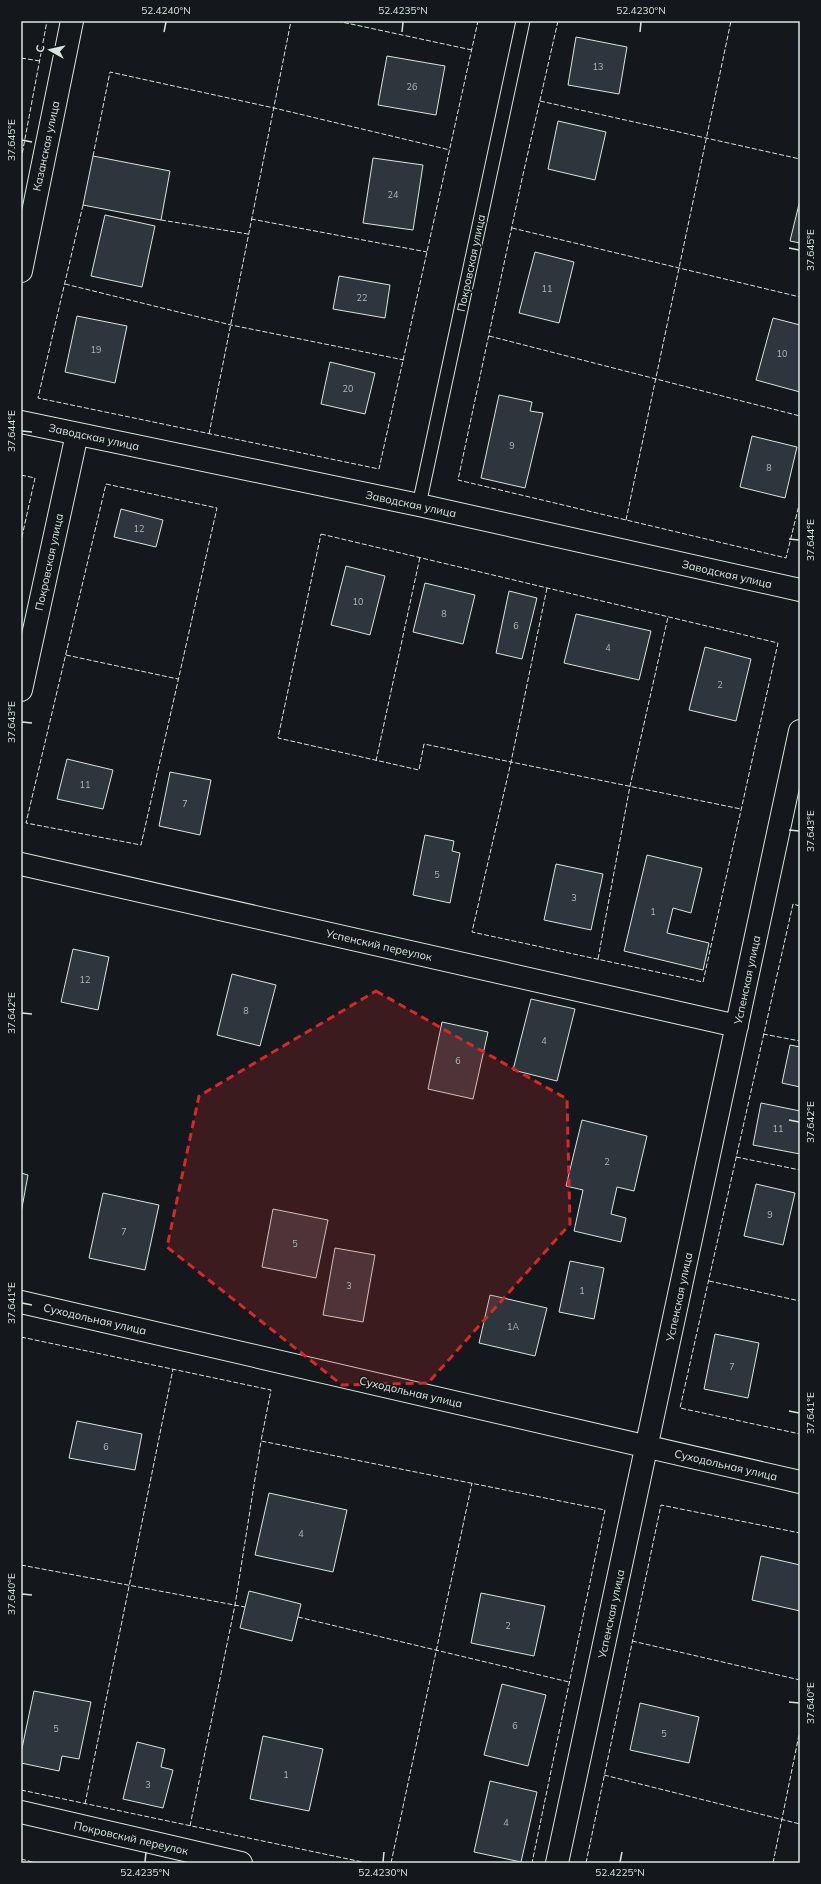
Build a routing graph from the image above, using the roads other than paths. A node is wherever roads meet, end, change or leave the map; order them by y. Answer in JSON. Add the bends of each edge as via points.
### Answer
{"nodes":[{"id":1,"x":72,"y":21,"type":"edge"},
{"id":2,"x":523,"y":21,"type":"edge"},
{"id":3,"x":21,"y":271,"type":"edge"},
{"id":4,"x":21,"y":422,"type":"edge"},
{"id":5,"x":77,"y":434,"type":"junction"},
{"id":6,"x":419,"y":505,"type":"junction"},
{"id":7,"x":800,"y":590,"type":"edge"},
{"id":8,"x":21,"y":690,"type":"edge"},
{"id":9,"x":800,"y":731,"type":"edge"},
{"id":10,"x":21,"y":864,"type":"edge"},
{"id":11,"x":737,"y":1026,"type":"junction"},
{"id":12,"x":21,"y":1302,"type":"edge"},
{"id":13,"x":646,"y":1447,"type":"junction"},
{"id":14,"x":800,"y":1482,"type":"edge"},
{"id":15,"x":21,"y":1812,"type":"edge"},
{"id":16,"x":241,"y":1863,"type":"edge"},
{"id":17,"x":557,"y":1863,"type":"edge"}],
"edges":[{"from":1,"to":3,"type":"street","name":"Казанская улица"},
{"from":2,"to":6,"type":"lane","name":"Покровская улица"},
{"from":4,"to":5,"type":"street","name":"Заводская улица"},
{"from":5,"to":6,"type":"street","name":"Заводская улица"},
{"from":5,"to":8,"type":"street","name":"Покровская улица"},
{"from":6,"to":7,"type":"street","name":"Заводская улица"},
{"from":9,"to":11,"type":"street","name":"Успенская улица"},
{"from":10,"to":11,"type":"street","name":"Успенский переулок"},
{"from":11,"to":13,"type":"street","name":"Успенская улица"},
{"from":12,"to":13,"type":"street","name":"Суходольная улица"},
{"from":13,"to":14,"type":"street","name":"Суходольная улица"},
{"from":13,"to":17,"type":"street","name":"Успенская улица"},
{"from":15,"to":16,"type":"street","name":"Покровский переулок"}]}
